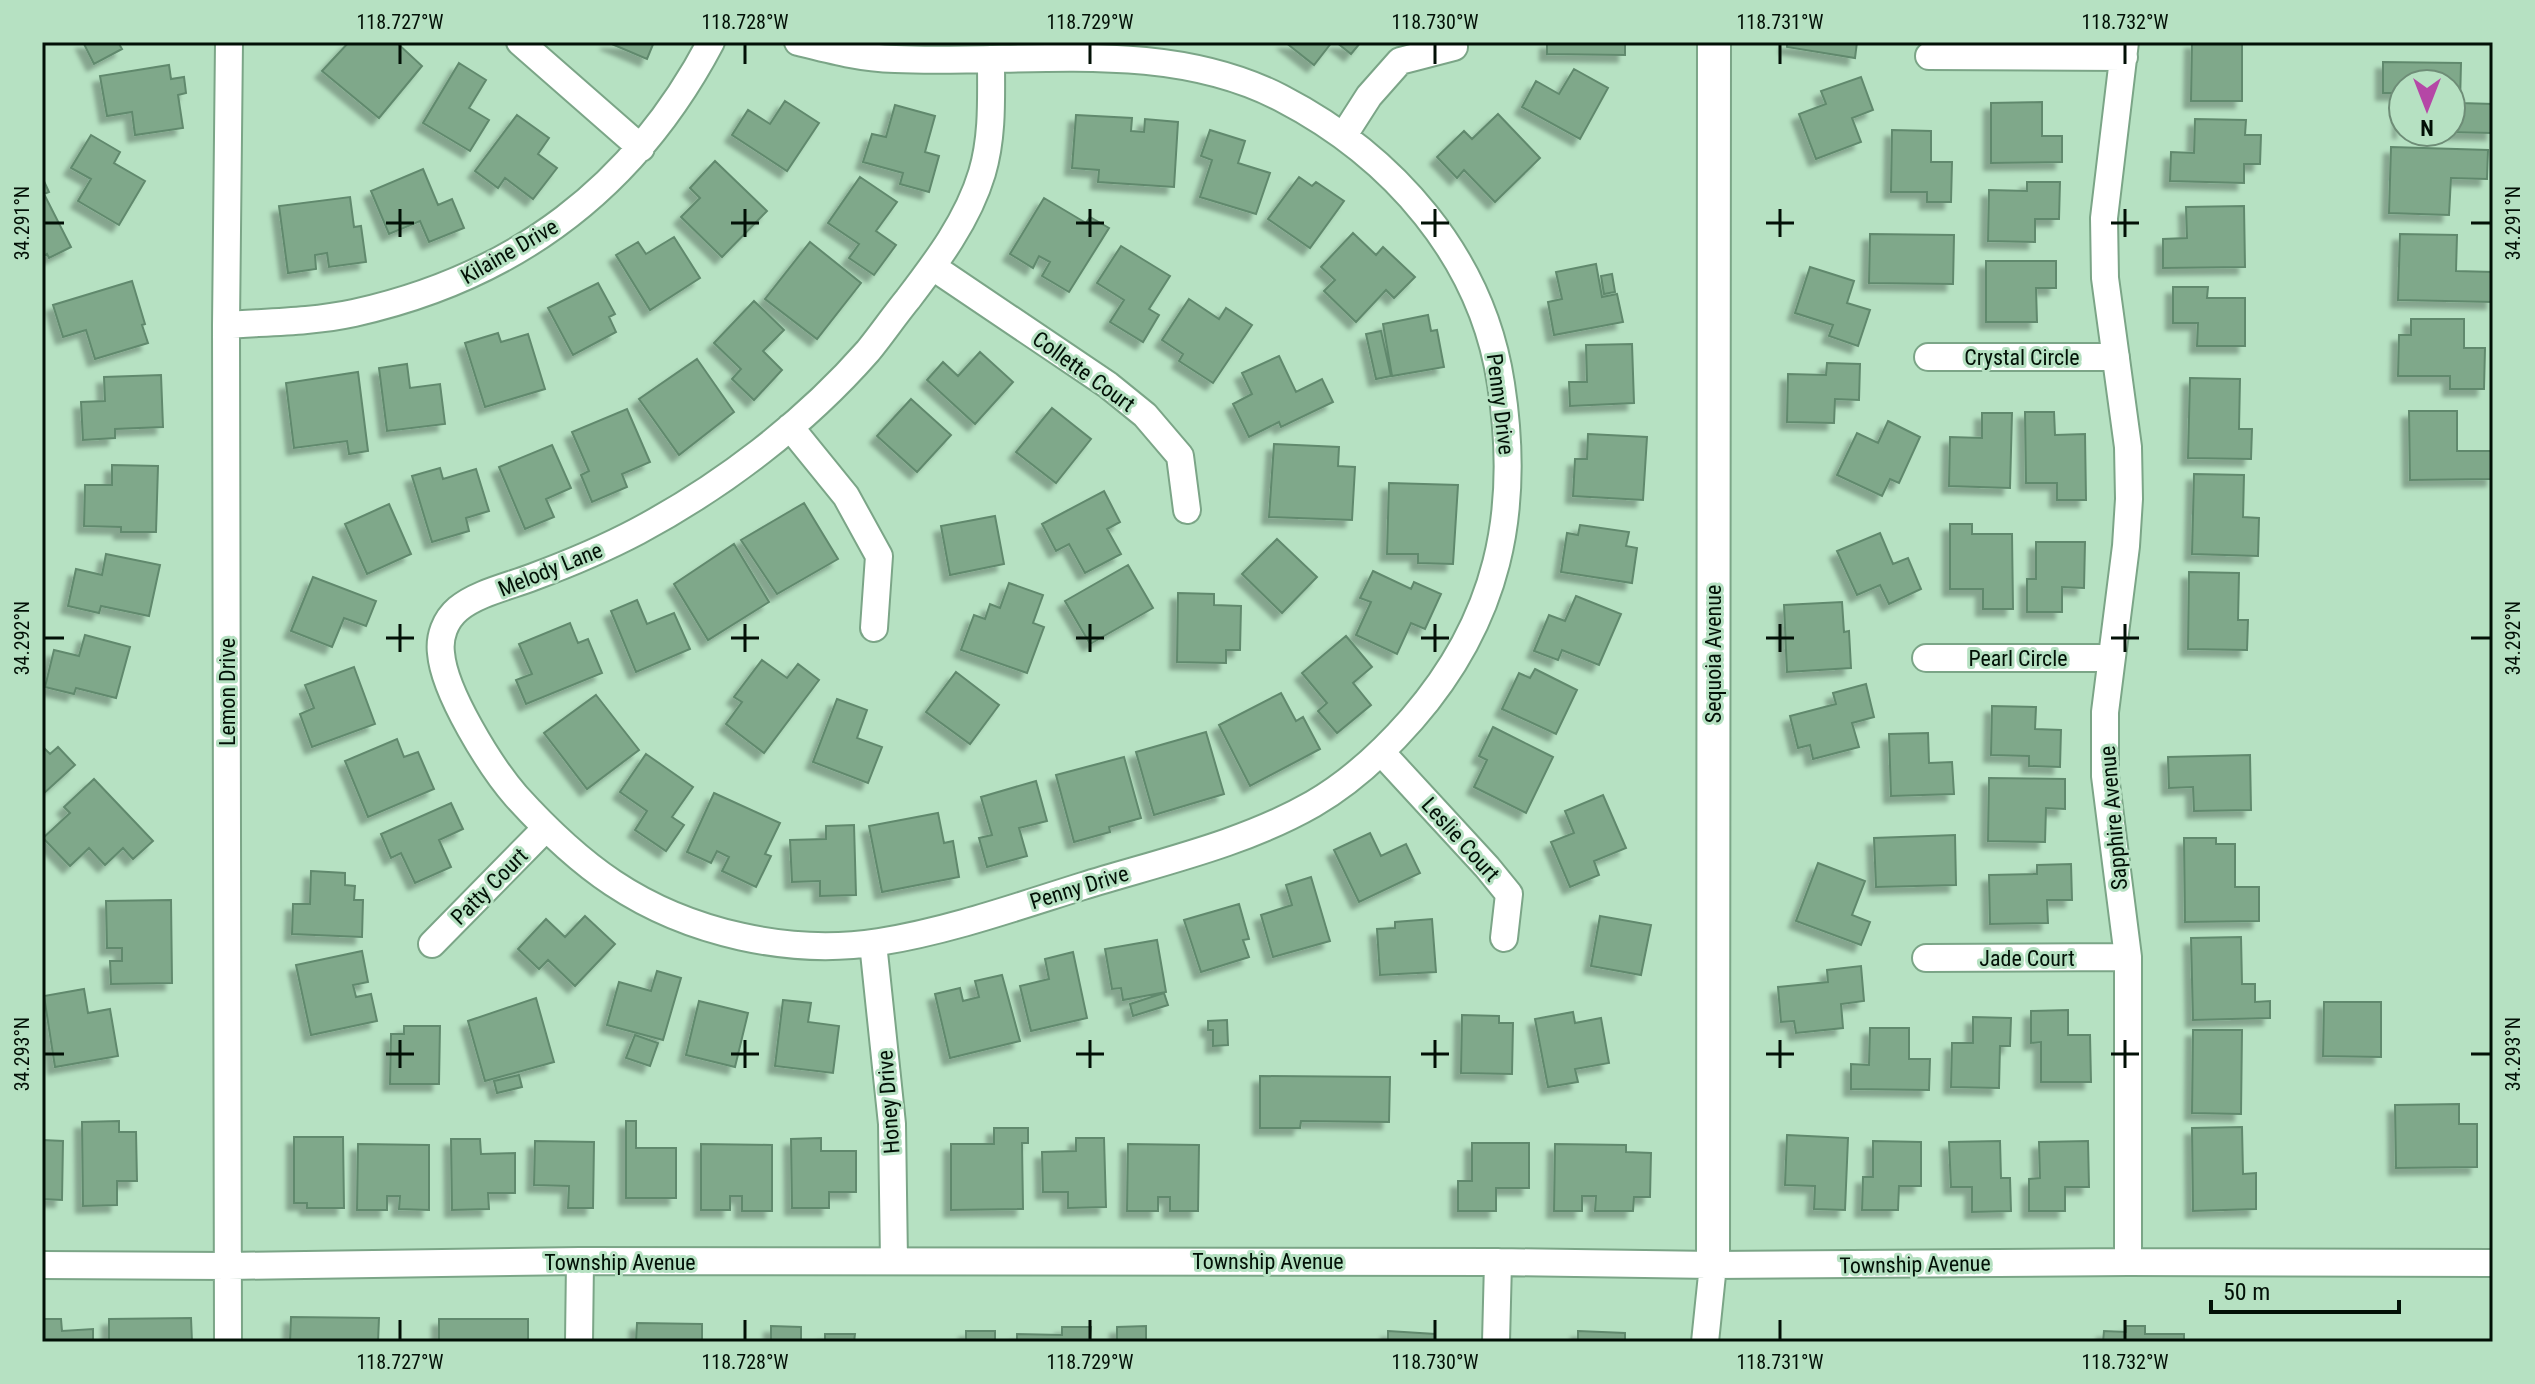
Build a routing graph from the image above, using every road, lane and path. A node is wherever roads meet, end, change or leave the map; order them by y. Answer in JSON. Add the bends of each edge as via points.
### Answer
{"nodes":[{"id":1,"x":229,"y":42,"type":"edge"},
{"id":2,"x":520,"y":42,"type":"edge"},
{"id":3,"x":711,"y":42,"type":"edge"},
{"id":4,"x":798,"y":42,"type":"edge"},
{"id":5,"x":1714,"y":42,"type":"edge"},
{"id":6,"x":1454,"y":47,"type":"dead end"},
{"id":7,"x":2124,"y":50,"type":"edge"},
{"id":8,"x":1929,"y":56,"type":"dead end"},
{"id":9,"x":991,"y":59,"type":"junction"},
{"id":10,"x":1344,"y":135,"type":"junction"},
{"id":11,"x":641,"y":148,"type":"junction"},
{"id":12,"x":933,"y":267,"type":"junction"},
{"id":13,"x":226,"y":325,"type":"junction"},
{"id":14,"x":1928,"y":357,"type":"dead end"},
{"id":15,"x":2116,"y":357,"type":"junction"},
{"id":16,"x":790,"y":427,"type":"junction"},
{"id":17,"x":1187,"y":510,"type":"dead end"},
{"id":18,"x":874,"y":628,"type":"dead end"},
{"id":19,"x":1926,"y":658,"type":"dead end"},
{"id":20,"x":2111,"y":658,"type":"junction"},
{"id":21,"x":1382,"y":753,"type":"junction"},
{"id":22,"x":545,"y":829,"type":"junction"},
{"id":23,"x":1504,"y":938,"type":"dead end"},
{"id":24,"x":873,"y":943,"type":"junction"},
{"id":25,"x":432,"y":944,"type":"dead end"},
{"id":26,"x":2128,"y":957,"type":"junction"},
{"id":27,"x":1926,"y":958,"type":"dead end"},
{"id":28,"x":580,"y":1261,"type":"junction"},
{"id":29,"x":894,"y":1261,"type":"junction"},
{"id":30,"x":1498,"y":1262,"type":"junction"},
{"id":31,"x":2128,"y":1262,"type":"junction"},
{"id":32,"x":2493,"y":1263,"type":"edge"},
{"id":33,"x":42,"y":1265,"type":"edge"},
{"id":34,"x":1713,"y":1265,"type":"junction"},
{"id":35,"x":228,"y":1266,"type":"junction"},
{"id":36,"x":228,"y":1342,"type":"edge"},
{"id":37,"x":579,"y":1342,"type":"edge"},
{"id":38,"x":1496,"y":1342,"type":"edge"},
{"id":39,"x":1705,"y":1342,"type":"edge"}],
"edges":[{"from":1,"to":13,"type":"street","name":"Lemon Drive"},
{"from":2,"to":11,"type":"street"},
{"from":3,"to":11,"type":"street","name":"Kilaine Drive","via":[[687,88]]},
{"from":4,"to":9,"type":"street","name":"Penny Drive","via":[[891,59]]},
{"from":5,"to":34,"type":"street","name":"Sequoia Avenue"},
{"from":6,"to":10,"type":"street","via":[[1400,61]]},
{"from":7,"to":8,"type":"street"},
{"from":7,"to":15,"type":"street","name":"Sapphire Avenue","via":[[2104,218],[2105,278]]},
{"from":9,"to":10,"type":"street","name":"Penny Drive","via":[[1124,60],[1194,68],[1275,95]]},
{"from":9,"to":12,"type":"street","name":"Melody Lane","via":[[991,122],[982,172],[963,219]]},
{"from":10,"to":21,"type":"street","name":"Penny Drive","via":[[1408,192],[1461,267],[1497,358],[1510,439],[1506,519],[1481,609],[1438,689]]},
{"from":11,"to":13,"type":"street","name":"Kilaine Drive","via":[[560,223],[458,281],[351,313]]},
{"from":12,"to":16,"type":"street","name":"Melody Lane","via":[[865,354]]},
{"from":12,"to":17,"type":"street","name":"Collette Court","via":[[1145,415],[1180,456]]},
{"from":13,"to":35,"type":"street","name":"Lemon Drive"},
{"from":14,"to":15,"type":"street","name":"Crystal Circle"},
{"from":15,"to":20,"type":"street","name":"Sapphire Avenue","via":[[2129,499]]},
{"from":16,"to":18,"type":"street","via":[[846,496],[879,556]]},
{"from":16,"to":22,"type":"street","name":"Melody Lane","via":[[709,489],[634,533],[475,599],[446,624],[441,661],[466,723],[501,779]]},
{"from":19,"to":20,"type":"street","name":"Pearl Circle"},
{"from":20,"to":26,"type":"street","name":"Sapphire Avenue","via":[[2105,776]]},
{"from":21,"to":23,"type":"street","name":"Leslie Court","via":[[1509,894]]},
{"from":21,"to":24,"type":"street","name":"Penny Drive","via":[[1318,801],[1246,836],[943,929]]},
{"from":22,"to":24,"type":"street","name":"Melody Lane","via":[[611,882],[694,923],[783,943]]},
{"from":22,"to":25,"type":"street","name":"Patty Court"},
{"from":24,"to":29,"type":"street","name":"Honey Drive","via":[[892,1124]]},
{"from":26,"to":27,"type":"street","name":"Jade Court"},
{"from":26,"to":31,"type":"street","name":"Sapphire Avenue"},
{"from":28,"to":29,"type":"street","name":"Township Avenue"},
{"from":28,"to":35,"type":"street","name":"Township Avenue"},
{"from":28,"to":37,"type":"street"},
{"from":29,"to":30,"type":"street","name":"Township Avenue"},
{"from":30,"to":34,"type":"street","name":"Township Avenue"},
{"from":30,"to":38,"type":"street"},
{"from":31,"to":32,"type":"street","name":"Township Avenue"},
{"from":31,"to":34,"type":"street","name":"Township Avenue"},
{"from":33,"to":35,"type":"street","name":"Township Avenue"},
{"from":34,"to":39,"type":"street"},
{"from":35,"to":36,"type":"street","name":"Lemon Drive"}]}
